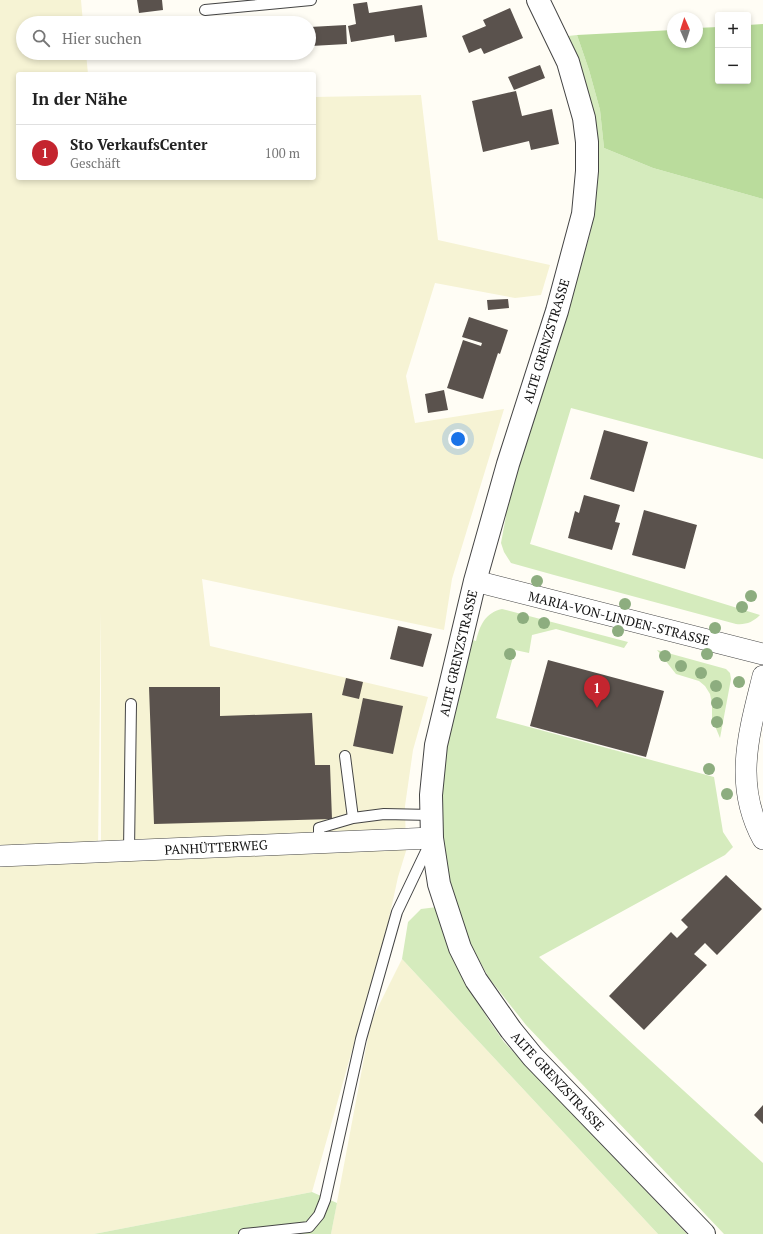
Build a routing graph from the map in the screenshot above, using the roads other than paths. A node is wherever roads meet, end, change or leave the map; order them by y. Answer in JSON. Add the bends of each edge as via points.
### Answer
{"nodes":[{"id":1,"x":311,"y":0,"type":"edge"},
{"id":2,"x":538,"y":0,"type":"edge"},
{"id":3,"x":205,"y":10,"type":"dead end"},
{"id":4,"x":475,"y":581,"type":"junction"},
{"id":5,"x":763,"y":654,"type":"edge"},
{"id":6,"x":763,"y":676,"type":"edge"},
{"id":7,"x":131,"y":704,"type":"dead end"},
{"id":8,"x":344,"y":756,"type":"dead end"},
{"id":9,"x":432,"y":815,"type":"junction"},
{"id":10,"x":352,"y":818,"type":"junction"},
{"id":11,"x":432,"y":838,"type":"junction"},
{"id":12,"x":763,"y":839,"type":"edge"},
{"id":13,"x":319,"y":843,"type":"junction"},
{"id":14,"x":129,"y":851,"type":"junction"},
{"id":15,"x":0,"y":856,"type":"edge"},
{"id":16,"x":244,"y":1234,"type":"edge"},
{"id":17,"x":704,"y":1234,"type":"edge"}],
"edges":[{"from":1,"to":3,"type":"lane"},
{"from":2,"to":4,"type":"street","name":"ALTE GRENZSTRASSE","via":[[568,62],[584,118],[587,171],[583,214],[557,311],[508,464]]},
{"from":4,"to":5,"type":"street","name":"MARIA-VON-LINDEN-STRASSE"},
{"from":4,"to":9,"type":"street","name":"ALTE GRENZSTRASSE","via":[[436,745],[431,795]]},
{"from":6,"to":12,"type":"street","via":[[751,723],[745,782],[755,824]]},
{"from":7,"to":14,"type":"lane"},
{"from":8,"to":10,"type":"lane"},
{"from":9,"to":10,"type":"lane","via":[[384,814]]},
{"from":9,"to":11,"type":"street","name":"ALTE GRENZSTRASSE"},
{"from":10,"to":13,"type":"lane","via":[[319,828]]},
{"from":11,"to":13,"type":"street","name":"PANHÜTTERWEG"},
{"from":11,"to":16,"type":"lane","via":[[397,912],[361,1039],[320,1215],[309,1227]]},
{"from":11,"to":17,"type":"street","name":"ALTE GRENZSTRASSE","via":[[440,884],[451,924],[476,980],[533,1057]]},
{"from":13,"to":14,"type":"street","name":"PANHÜTTERWEG"},
{"from":14,"to":15,"type":"street","name":"PANHÜTTERWEG"}]}
